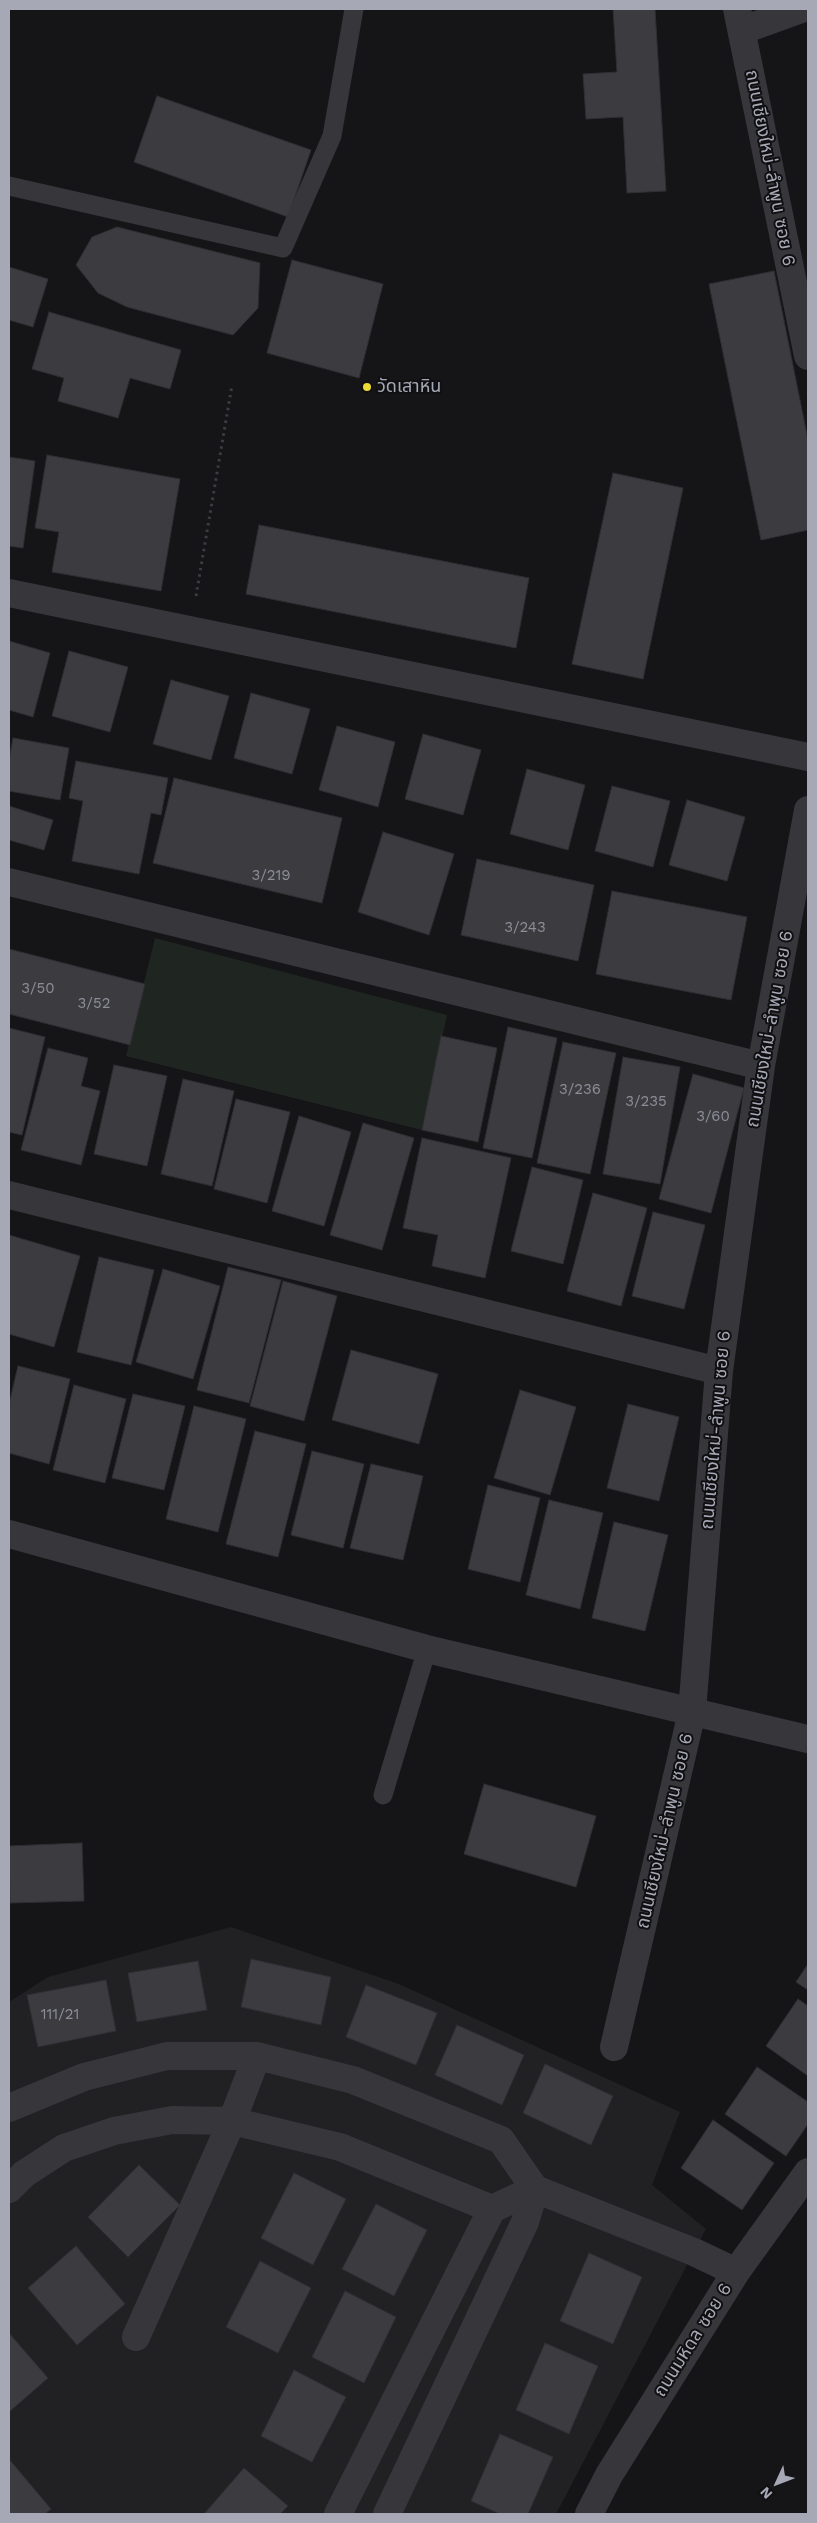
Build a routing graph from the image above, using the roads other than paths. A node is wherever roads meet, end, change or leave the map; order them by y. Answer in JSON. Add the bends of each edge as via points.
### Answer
{"nodes":[{"id":1,"x":354,"y":9,"type":"edge"},
{"id":2,"x":801,"y":9,"type":"edge"},
{"id":3,"x":740,"y":19,"type":"edge"},
{"id":4,"x":9,"y":186,"type":"edge"},
{"id":5,"x":808,"y":356,"type":"edge"},
{"id":6,"x":9,"y":593,"type":"edge"},
{"id":7,"x":808,"y":757,"type":"edge"},
{"id":8,"x":808,"y":810,"type":"edge"},
{"id":9,"x":9,"y":882,"type":"edge"},
{"id":10,"x":762,"y":1066,"type":"junction"},
{"id":11,"x":9,"y":1195,"type":"edge"},
{"id":12,"x":719,"y":1371,"type":"junction"},
{"id":13,"x":9,"y":1534,"type":"edge"},
{"id":14,"x":428,"y":1649,"type":"junction"},
{"id":15,"x":692,"y":1712,"type":"junction"},
{"id":16,"x":808,"y":1739,"type":"edge"},
{"id":17,"x":383,"y":1795,"type":"dead end"},
{"id":18,"x":614,"y":2046,"type":"dead end"},
{"id":19,"x":257,"y":2056,"type":"junction"},
{"id":20,"x":9,"y":2108,"type":"edge"},
{"id":21,"x":232,"y":2121,"type":"junction"},
{"id":22,"x":808,"y":2172,"type":"edge"},
{"id":23,"x":535,"y":2189,"type":"junction"},
{"id":24,"x":9,"y":2190,"type":"edge"},
{"id":25,"x":492,"y":2209,"type":"junction"},
{"id":26,"x":736,"y":2272,"type":"junction"},
{"id":27,"x":136,"y":2337,"type":"dead end"},
{"id":28,"x":338,"y":2514,"type":"edge"},
{"id":29,"x":387,"y":2514,"type":"edge"},
{"id":30,"x":589,"y":2514,"type":"edge"}],
"edges":[{"from":1,"to":4,"type":"lane","via":[[332,136],[283,248]]},
{"from":2,"to":3,"type":"street"},
{"from":3,"to":5,"type":"street","name":"ถนนเชียงใหม่-ลำพูน ซอย 6"},
{"from":6,"to":7,"type":"street"},
{"from":8,"to":10,"type":"street","name":"ถนนเชียงใหม่-ลำพูน ซอย 6"},
{"from":9,"to":10,"type":"street"},
{"from":10,"to":12,"type":"street","name":"ถนนเชียงใหม่-ลำพูน ซอย 6"},
{"from":11,"to":12,"type":"street"},
{"from":12,"to":15,"type":"street","name":"ถนนเชียงใหม่-ลำพูน ซอย 6"},
{"from":13,"to":14,"type":"street"},
{"from":14,"to":15,"type":"street"},
{"from":14,"to":17,"type":"lane"},
{"from":15,"to":16,"type":"street"},
{"from":15,"to":18,"type":"street","name":"ถนนเชียงใหม่-ลำพูน ซอย 6"},
{"from":19,"to":20,"type":"street","via":[[167,2056],[84,2078]]},
{"from":19,"to":21,"type":"street"},
{"from":19,"to":23,"type":"street","via":[[353,2080],[500,2140]]},
{"from":21,"to":24,"type":"street","via":[[172,2120],[114,2131],[64,2148],[24,2174]]},
{"from":21,"to":25,"type":"street","via":[[340,2147]]},
{"from":21,"to":27,"type":"street"},
{"from":22,"to":26,"type":"street","name":"ถนนมหิดล ซอย 6"},
{"from":23,"to":25,"type":"street"},
{"from":23,"to":26,"type":"street"},
{"from":23,"to":29,"type":"street","via":[[525,2222]]},
{"from":25,"to":28,"type":"street"},
{"from":26,"to":30,"type":"street","name":"ถนนมหิดล ซอย 6","via":[[609,2475]]}]}
